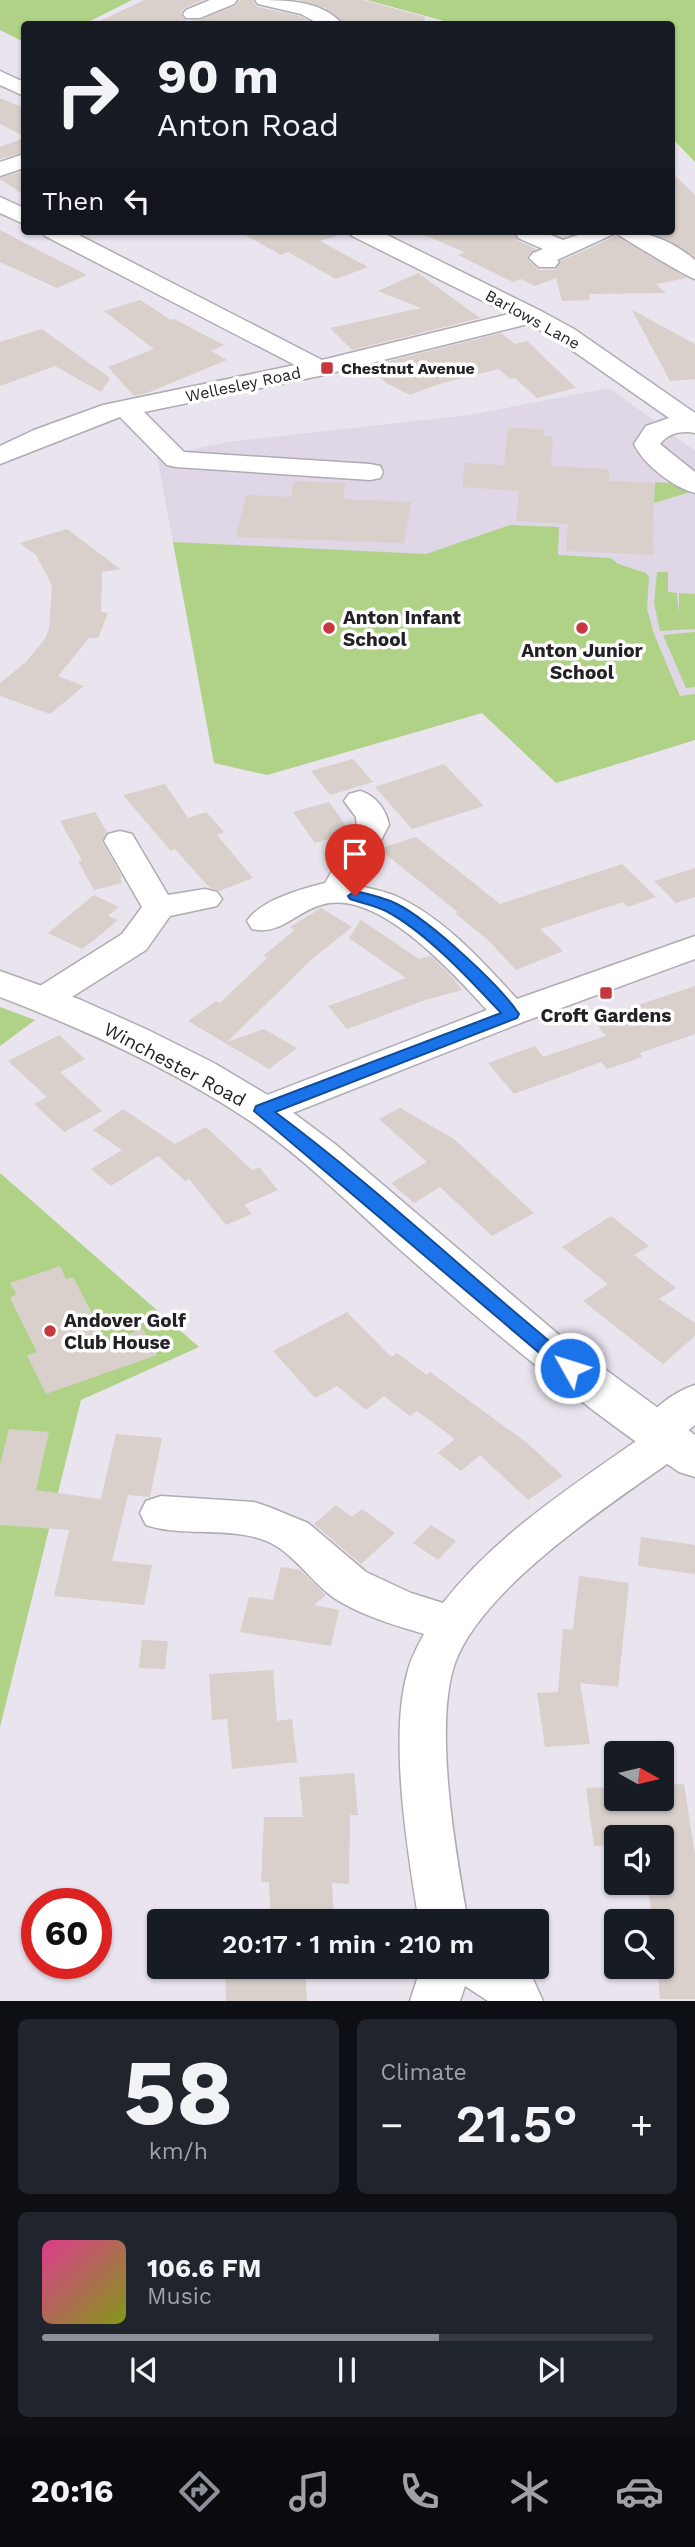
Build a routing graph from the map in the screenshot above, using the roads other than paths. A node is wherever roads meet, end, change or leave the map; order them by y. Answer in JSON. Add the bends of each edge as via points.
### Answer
{"nodes":[{"id":1,"x":227,"y":0,"type":"edge"},
{"id":2,"x":261,"y":3,"type":"edge"},
{"id":3,"x":193,"y":14,"type":"dead end"},
{"id":4,"x":327,"y":21,"type":"edge"},
{"id":5,"x":0,"y":77,"type":"edge"},
{"id":6,"x":21,"y":88,"type":"edge"},
{"id":7,"x":21,"y":162,"type":"edge"},
{"id":8,"x":0,"y":169,"type":"edge"},
{"id":9,"x":0,"y":204,"type":"edge"},
{"id":10,"x":21,"y":214,"type":"edge"},
{"id":11,"x":61,"y":235,"type":"edge"},
{"id":12,"x":368,"y":235,"type":"edge"},
{"id":13,"x":529,"y":235,"type":"edge"},
{"id":14,"x":598,"y":235,"type":"edge"},
{"id":15,"x":634,"y":235,"type":"edge"},
{"id":16,"x":691,"y":282,"type":"edge"},
{"id":17,"x":532,"y":316,"type":"junction"},
{"id":18,"x":319,"y":368,"type":"junction"},
{"id":19,"x":125,"y":408,"type":"junction"},
{"id":20,"x":692,"y":422,"type":"edge"},
{"id":21,"x":0,"y":456,"type":"edge"},
{"id":22,"x":370,"y":472,"type":"dead end"},
{"id":23,"x":695,"y":485,"type":"edge"},
{"id":24,"x":360,"y":802,"type":"dead end"},
{"id":25,"x":120,"y":841,"type":"dead end"},
{"id":26,"x":337,"y":890,"type":"junction"},
{"id":27,"x":205,"y":899,"type":"dead end"},
{"id":28,"x":159,"y":907,"type":"junction"},
{"id":29,"x":264,"y":921,"type":"dead end"},
{"id":30,"x":695,"y":947,"type":"edge"},
{"id":31,"x":0,"y":983,"type":"edge"},
{"id":32,"x":44,"y":999,"type":"junction"},
{"id":33,"x":511,"y":1014,"type":"junction"},
{"id":34,"x":262,"y":1111,"type":"junction"},
{"id":35,"x":695,"y":1401,"type":"edge"},
{"id":36,"x":673,"y":1444,"type":"edge"},
{"id":37,"x":161,"y":1513,"type":"dead end"},
{"id":38,"x":453,"y":1625,"type":"junction"},
{"id":39,"x":441,"y":1909,"type":"edge"},
{"id":40,"x":442,"y":1979,"type":"edge"},
{"id":41,"x":498,"y":1979,"type":"edge"},
{"id":42,"x":435,"y":2001,"type":"edge"},
{"id":43,"x":518,"y":2001,"type":"edge"}],
"edges":[{"from":1,"to":3,"type":"street"},
{"from":2,"to":4,"type":"street","via":[[308,10]]},
{"from":5,"to":6,"type":"street"},
{"from":7,"to":8,"type":"street"},
{"from":9,"to":10,"type":"street"},
{"from":11,"to":18,"type":"street"},
{"from":12,"to":17,"type":"street","name":"Barlows Lane"},
{"from":13,"to":14,"type":"street","via":[[555,255]]},
{"from":15,"to":16,"type":"street","via":[[681,260]]},
{"from":17,"to":18,"type":"street","name":"Wellesley Road"},
{"from":17,"to":20,"type":"street","name":"Barlows Lane","via":[[593,352]]},
{"from":18,"to":19,"type":"street","name":"Wellesley Road"},
{"from":19,"to":21,"type":"street","name":"Wellesley Road"},
{"from":19,"to":22,"type":"street","via":[[176,459]]},
{"from":20,"to":23,"type":"street","via":[[655,432],[647,444]]},
{"from":24,"to":26,"type":"street","via":[[371,814],[373,829]]},
{"from":25,"to":28,"type":"street"},
{"from":26,"to":29,"type":"street","via":[[306,898]]},
{"from":26,"to":33,"type":"street","via":[[392,908],[442,946]]},
{"from":27,"to":28,"type":"street"},
{"from":28,"to":32,"type":"street","via":[[134,942]]},
{"from":30,"to":33,"type":"street"},
{"from":31,"to":32,"type":"main road","name":"Winchester Road"},
{"from":32,"to":34,"type":"main road","name":"Winchester Road","via":[[192,1069]]},
{"from":33,"to":34,"type":"street"},
{"from":34,"to":36,"type":"main road","name":"Winchester Road","via":[[308,1145],[507,1317]]},
{"from":35,"to":36,"type":"street"},
{"from":36,"to":38,"type":"street","via":[[601,1489],[495,1572]]},
{"from":37,"to":38,"type":"street","via":[[254,1518],[293,1535],[350,1586]]},
{"from":38,"to":39,"type":"street","via":[[434,1659],[421,1715],[431,1856]]},
{"from":40,"to":42,"type":"street"},
{"from":41,"to":43,"type":"street"}]}
